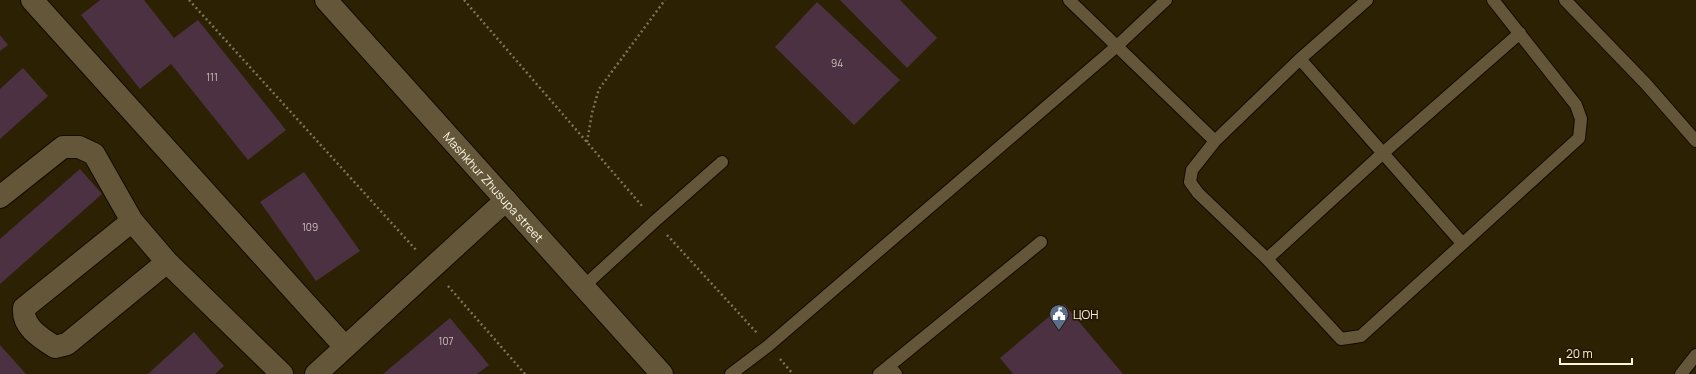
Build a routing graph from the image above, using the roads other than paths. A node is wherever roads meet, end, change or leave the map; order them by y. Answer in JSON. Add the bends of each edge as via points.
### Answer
{"nodes":[{"id":1,"x":32,"y":0,"type":"edge"},
{"id":2,"x":326,"y":0,"type":"edge"},
{"id":3,"x":1069,"y":0,"type":"edge"},
{"id":4,"x":1166,"y":0,"type":"edge"},
{"id":5,"x":1367,"y":0,"type":"edge"},
{"id":6,"x":1493,"y":0,"type":"edge"},
{"id":7,"x":1566,"y":0,"type":"edge"},
{"id":8,"x":1520,"y":33,"type":"junction"},
{"id":9,"x":1117,"y":46,"type":"junction"},
{"id":10,"x":1300,"y":59,"type":"junction"},
{"id":11,"x":1216,"y":141,"type":"junction"},
{"id":12,"x":1696,"y":141,"type":"edge"},
{"id":13,"x":1383,"y":153,"type":"junction"},
{"id":14,"x":722,"y":162,"type":"dead end"},
{"id":15,"x":0,"y":197,"type":"edge"},
{"id":16,"x":506,"y":200,"type":"junction"},
{"id":17,"x":132,"y":221,"type":"junction"},
{"id":18,"x":1041,"y":242,"type":"dead end"},
{"id":19,"x":1462,"y":243,"type":"junction"},
{"id":20,"x":1267,"y":260,"type":"junction"},
{"id":21,"x":167,"y":262,"type":"junction"},
{"id":22,"x":583,"y":287,"type":"junction"},
{"id":23,"x":345,"y":347,"type":"junction"},
{"id":24,"x":1696,"y":355,"type":"edge"},
{"id":25,"x":892,"y":370,"type":"edge"},
{"id":26,"x":282,"y":374,"type":"edge"},
{"id":27,"x":316,"y":374,"type":"edge"},
{"id":28,"x":662,"y":374,"type":"edge"},
{"id":29,"x":731,"y":374,"type":"edge"},
{"id":30,"x":879,"y":374,"type":"edge"},
{"id":31,"x":1681,"y":374,"type":"edge"}],
"edges":[{"from":1,"to":23,"type":"street"},
{"from":2,"to":16,"type":"street","name":"Mashkhur Zhusupa street"},
{"from":3,"to":9,"type":"lane"},
{"from":4,"to":9,"type":"lane"},
{"from":5,"to":10,"type":"lane"},
{"from":6,"to":8,"type":"lane"},
{"from":7,"to":12,"type":"lane"},
{"from":8,"to":13,"type":"lane"},
{"from":8,"to":19,"type":"lane","via":[[1576,105],[1581,120],[1579,138]]},
{"from":9,"to":11,"type":"lane"},
{"from":9,"to":29,"type":"lane","via":[[768,346]]},
{"from":10,"to":11,"type":"lane"},
{"from":10,"to":13,"type":"lane"},
{"from":11,"to":20,"type":"lane","via":[[1192,170],[1190,182],[1198,193]]},
{"from":13,"to":19,"type":"lane"},
{"from":13,"to":20,"type":"lane"},
{"from":14,"to":22,"type":"lane"},
{"from":15,"to":17,"type":"street","via":[[63,147],[80,147],[94,154]]},
{"from":16,"to":22,"type":"street","name":"Mashkhur Zhusupa street"},
{"from":16,"to":23,"type":"street"},
{"from":17,"to":21,"type":"street"},
{"from":17,"to":21,"type":"street","via":[[24,308],[23,316],[35,334],[56,347],[66,344]]},
{"from":18,"to":25,"type":"lane"},
{"from":19,"to":20,"type":"lane","via":[[1361,336],[1341,339]]},
{"from":21,"to":26,"type":"street"},
{"from":22,"to":28,"type":"street","name":"Mashkhur Zhusupa street"},
{"from":23,"to":27,"type":"street"},
{"from":24,"to":31,"type":"lane"},
{"from":25,"to":30,"type":"lane"}]}
